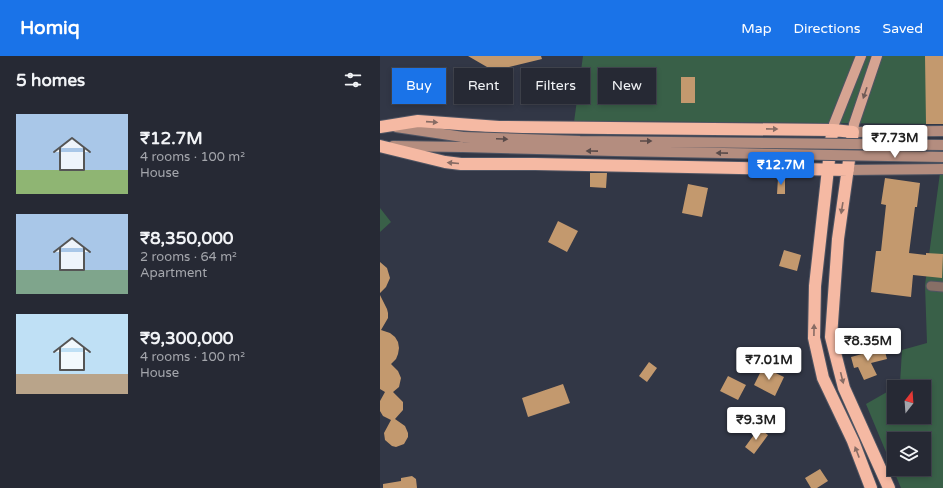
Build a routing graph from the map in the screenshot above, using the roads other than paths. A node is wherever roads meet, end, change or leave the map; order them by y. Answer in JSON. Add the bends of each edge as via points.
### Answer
{"nodes":[{"id":1,"x":861,"y":56,"type":"edge"},
{"id":2,"x":877,"y":56,"type":"edge"},
{"id":3,"x":385,"y":127,"type":"edge"},
{"id":4,"x":833,"y":130,"type":"junction"},
{"id":5,"x":943,"y":131,"type":"edge"},
{"id":6,"x":853,"y":132,"type":"junction"},
{"id":7,"x":463,"y":142,"type":"junction"},
{"id":8,"x":943,"y":145,"type":"edge"},
{"id":9,"x":381,"y":146,"type":"edge"},
{"id":10,"x":943,"y":157,"type":"edge"},
{"id":11,"x":828,"y":169,"type":"junction"},
{"id":12,"x":848,"y":170,"type":"junction"},
{"id":13,"x":943,"y":170,"type":"edge"},
{"id":14,"x":931,"y":286,"type":"dead end"},
{"id":15,"x":943,"y":287,"type":"edge"},
{"id":16,"x":871,"y":488,"type":"edge"},
{"id":17,"x":889,"y":488,"type":"edge"}],
"edges":[{"from":1,"to":4,"type":"main road"},
{"from":2,"to":6,"type":"main road","one_way":true},
{"from":3,"to":4,"type":"highway","one_way":true,"via":[[418,121],[499,127]]},
{"from":3,"to":7,"type":"main road"},
{"from":4,"to":6,"type":"highway"},
{"from":4,"to":11,"type":"highway"},
{"from":5,"to":6,"type":"main road"},
{"from":6,"to":12,"type":"highway"},
{"from":7,"to":8,"type":"main road","one_way":true,"bridge":true},
{"from":7,"to":9,"type":"main road"},
{"from":10,"to":7,"type":"main road","one_way":true,"bridge":true,"via":[[615,151]]},
{"from":11,"to":9,"type":"highway","one_way":true,"via":[[461,164]]},
{"from":11,"to":12,"type":"highway"},
{"from":16,"to":11,"type":"highway","one_way":true,"via":[[853,441],[823,378],[814,338],[815,286]]},
{"from":12,"to":13,"type":"main road"},
{"from":12,"to":17,"type":"highway","one_way":true,"via":[[838,239],[831,337],[844,388]]},
{"from":14,"to":15,"type":"street"}]}
